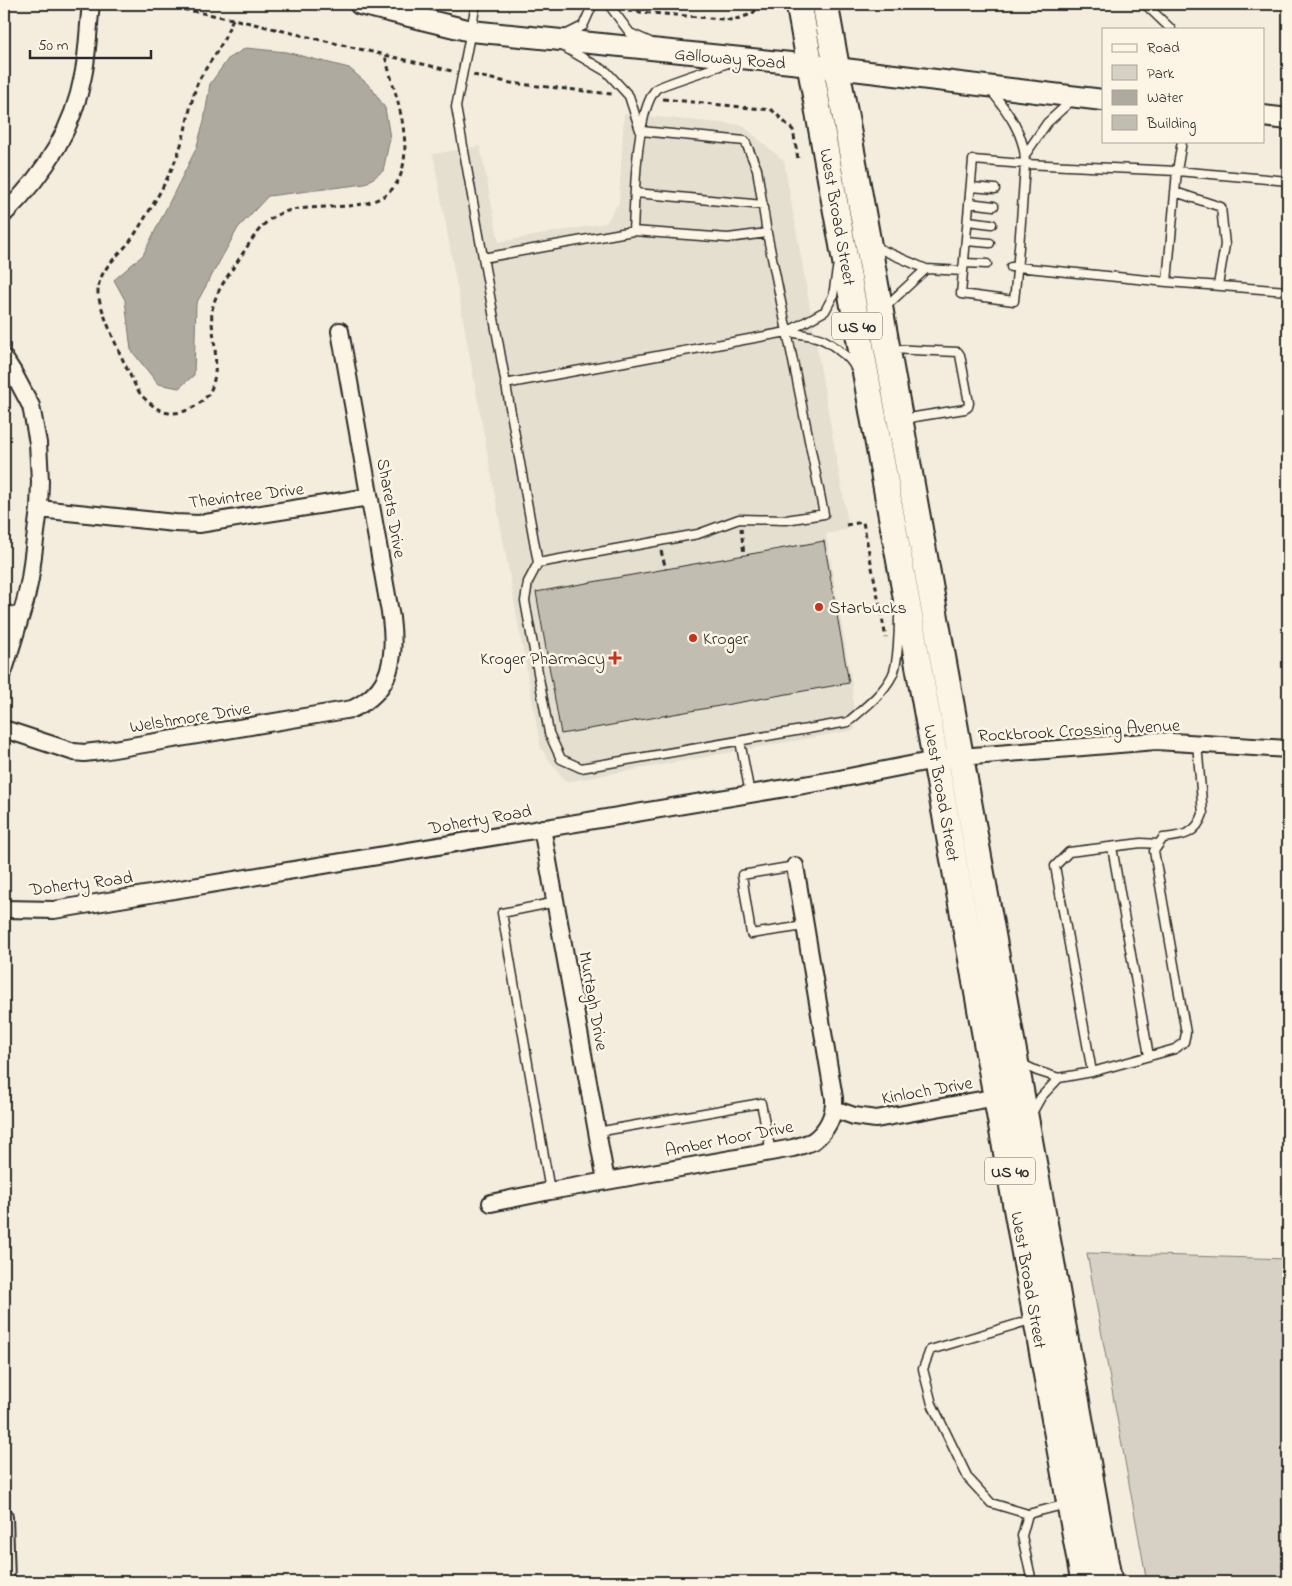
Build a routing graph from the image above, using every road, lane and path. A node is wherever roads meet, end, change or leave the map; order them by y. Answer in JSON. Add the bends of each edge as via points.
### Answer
{"nodes":[{"id":1,"x":91,"y":4,"type":"edge"},
{"id":2,"x":158,"y":4,"type":"edge"},
{"id":3,"x":360,"y":4,"type":"edge"},
{"id":4,"x":476,"y":4,"type":"edge"},
{"id":5,"x":568,"y":4,"type":"edge"},
{"id":6,"x":761,"y":4,"type":"edge"},
{"id":7,"x":799,"y":4,"type":"edge"},
{"id":8,"x":825,"y":4,"type":"edge"},
{"id":9,"x":1146,"y":4,"type":"edge"},
{"id":10,"x":593,"y":5,"type":"edge"},
{"id":11,"x":611,"y":6,"type":"edge"},
{"id":12,"x":232,"y":19,"type":"junction"},
{"id":13,"x":1170,"y":28,"type":"edge"},
{"id":14,"x":471,"y":31,"type":"junction"},
{"id":15,"x":554,"y":40,"type":"junction"},
{"id":16,"x":675,"y":53,"type":"junction"},
{"id":17,"x":385,"y":56,"type":"junction"},
{"id":18,"x":742,"y":59,"type":"junction"},
{"id":19,"x":810,"y":65,"type":"junction"},
{"id":20,"x":837,"y":69,"type":"junction"},
{"id":21,"x":462,"y":73,"type":"junction"},
{"id":22,"x":989,"y":87,"type":"junction"},
{"id":23,"x":629,"y":96,"type":"junction"},
{"id":24,"x":1076,"y":97,"type":"junction"},
{"id":25,"x":652,"y":98,"type":"junction"},
{"id":26,"x":1102,"y":100,"type":"edge"},
{"id":27,"x":1264,"y":116,"type":"edge"},
{"id":28,"x":1288,"y":119,"type":"edge"},
{"id":29,"x":641,"y":132,"type":"junction"},
{"id":30,"x":1182,"y":142,"type":"edge"},
{"id":31,"x":1025,"y":155,"type":"junction"},
{"id":32,"x":798,"y":159,"type":"dead end"},
{"id":33,"x":1025,"y":164,"type":"junction"},
{"id":34,"x":1177,"y":171,"type":"junction"},
{"id":35,"x":1288,"y":181,"type":"edge"},
{"id":36,"x":971,"y":187,"type":"junction"},
{"id":37,"x":995,"y":189,"type":"dead end"},
{"id":38,"x":1175,"y":192,"type":"junction"},
{"id":39,"x":636,"y":193,"type":"junction"},
{"id":40,"x":970,"y":203,"type":"junction"},
{"id":41,"x":763,"y":205,"type":"junction"},
{"id":42,"x":994,"y":206,"type":"dead end"},
{"id":43,"x":4,"y":214,"type":"edge"},
{"id":44,"x":968,"y":221,"type":"junction"},
{"id":45,"x":992,"y":224,"type":"dead end"},
{"id":46,"x":633,"y":231,"type":"junction"},
{"id":47,"x":768,"y":233,"type":"junction"},
{"id":48,"x":966,"y":241,"type":"junction"},
{"id":49,"x":990,"y":243,"type":"dead end"},
{"id":50,"x":869,"y":245,"type":"junction"},
{"id":51,"x":483,"y":258,"type":"junction"},
{"id":52,"x":835,"y":260,"type":"dead end"},
{"id":53,"x":987,"y":264,"type":"dead end"},
{"id":54,"x":964,"y":267,"type":"junction"},
{"id":55,"x":1014,"y":267,"type":"junction"},
{"id":56,"x":926,"y":269,"type":"junction"},
{"id":57,"x":1168,"y":282,"type":"junction"},
{"id":58,"x":1218,"y":285,"type":"junction"},
{"id":59,"x":1288,"y":292,"type":"edge"},
{"id":60,"x":880,"y":311,"type":"junction"},
{"id":61,"x":340,"y":332,"type":"dead end"},
{"id":62,"x":787,"y":332,"type":"junction"},
{"id":63,"x":887,"y":349,"type":"junction"},
{"id":64,"x":4,"y":358,"type":"edge"},
{"id":65,"x":505,"y":384,"type":"junction"},
{"id":66,"x":870,"y":396,"type":"junction"},
{"id":67,"x":900,"y":419,"type":"junction"},
{"id":68,"x":369,"y":498,"type":"junction"},
{"id":69,"x":38,"y":509,"type":"junction"},
{"id":70,"x":740,"y":519,"type":"junction"},
{"id":71,"x":846,"y":525,"type":"dead end"},
{"id":72,"x":659,"y":542,"type":"junction"},
{"id":73,"x":897,"y":548,"type":"junction"},
{"id":74,"x":744,"y":555,"type":"dead end"},
{"id":75,"x":538,"y":563,"type":"junction"},
{"id":76,"x":666,"y":569,"type":"dead end"},
{"id":77,"x":4,"y":613,"type":"edge"},
{"id":78,"x":20,"y":618,"type":"junction"},
{"id":79,"x":4,"y":670,"type":"edge"},
{"id":80,"x":893,"y":675,"type":"junction"},
{"id":81,"x":379,"y":689,"type":"joint"},
{"id":82,"x":4,"y":729,"type":"edge"},
{"id":83,"x":740,"y":741,"type":"junction"},
{"id":84,"x":1197,"y":743,"type":"junction"},
{"id":85,"x":1288,"y":749,"type":"edge"},
{"id":86,"x":961,"y":757,"type":"junction"},
{"id":87,"x":935,"y":760,"type":"junction"},
{"id":88,"x":750,"y":794,"type":"junction"},
{"id":89,"x":542,"y":828,"type":"junction"},
{"id":90,"x":1159,"y":844,"type":"junction"},
{"id":91,"x":1112,"y":846,"type":"junction"},
{"id":92,"x":795,"y":866,"type":"joint"},
{"id":93,"x":556,"y":902,"type":"junction"},
{"id":94,"x":4,"y":909,"type":"edge"},
{"id":95,"x":804,"y":926,"type":"junction"},
{"id":96,"x":1149,"y":1056,"type":"junction"},
{"id":97,"x":1016,"y":1062,"type":"junction"},
{"id":98,"x":1092,"y":1072,"type":"junction"},
{"id":99,"x":1059,"y":1078,"type":"junction"},
{"id":100,"x":998,"y":1098,"type":"junction"},
{"id":101,"x":834,"y":1109,"type":"junction"},
{"id":102,"x":1027,"y":1123,"type":"junction"},
{"id":103,"x":597,"y":1132,"type":"junction"},
{"id":104,"x":771,"y":1152,"type":"junction"},
{"id":105,"x":606,"y":1181,"type":"junction"},
{"id":106,"x":550,"y":1191,"type":"junction"},
{"id":107,"x":491,"y":1203,"type":"dead end"},
{"id":108,"x":1036,"y":1318,"type":"junction"},
{"id":109,"x":1082,"y":1501,"type":"junction"},
{"id":110,"x":1028,"y":1514,"type":"junction"},
{"id":111,"x":4,"y":1517,"type":"edge"},
{"id":112,"x":6,"y":1582,"type":"edge"},
{"id":113,"x":1032,"y":1582,"type":"edge"},
{"id":114,"x":1084,"y":1582,"type":"edge"},
{"id":115,"x":1109,"y":1582,"type":"edge"}],
"edges":[{"from":1,"to":43,"type":"street","via":[[83,77],[60,143],[42,172]]},
{"from":2,"to":12,"type":"path"},
{"from":3,"to":14,"type":"street","name":"Galloway Road"},
{"from":4,"to":14,"type":"lane"},
{"from":5,"to":10,"type":"path"},
{"from":6,"to":11,"type":"path","via":[[752,14],[733,20]]},
{"from":7,"to":19,"type":"main road","name":"West Broad Street","number":"US 40"},
{"from":8,"to":20,"type":"main road","name":"West Broad Street","number":"US 40"},
{"from":9,"to":13,"type":"lane"},
{"from":10,"to":15,"type":"lane","via":[[583,26]]},
{"from":11,"to":16,"type":"lane","via":[[630,33]]},
{"from":12,"to":17,"type":"path"},
{"from":12,"to":17,"type":"path","via":[[198,83],[174,163],[129,243],[101,277],[98,291],[102,310],[142,395],[166,412],[191,408],[211,390],[216,372],[212,308],[218,292],[267,221],[295,209],[362,204],[379,199],[393,188],[401,174],[404,133]]},
{"from":14,"to":15,"type":"street","name":"Galloway Road"},
{"from":14,"to":21,"type":"lane"},
{"from":15,"to":16,"type":"street","name":"Galloway Road"},
{"from":15,"to":23,"type":"lane","via":[[607,72]]},
{"from":16,"to":18,"type":"street","name":"Galloway Road"},
{"from":17,"to":21,"type":"path"},
{"from":18,"to":19,"type":"street","name":"Galloway Road"},
{"from":18,"to":25,"type":"lane","via":[[657,88]]},
{"from":19,"to":20,"type":"street","name":"Galloway Road"},
{"from":19,"to":66,"type":"main road","name":"West Broad Street","number":"US 40","via":[[825,169]]},
{"from":20,"to":22,"type":"street","name":"Galloway Road"},
{"from":20,"to":50,"type":"main road","name":"West Broad Street","number":"US 40"},
{"from":21,"to":23,"type":"path","via":[[511,83]]},
{"from":21,"to":51,"type":"lane","via":[[456,107]]},
{"from":22,"to":24,"type":"street","name":"Galloway Road"},
{"from":22,"to":31,"type":"lane","via":[[1014,120]]},
{"from":23,"to":29,"type":"lane"},
{"from":24,"to":26,"type":"street","name":"Galloway Road"},
{"from":24,"to":31,"type":"lane","via":[[1047,123]]},
{"from":25,"to":29,"type":"lane","via":[[647,104]]},
{"from":25,"to":32,"type":"path","via":[[772,110],[792,130]]},
{"from":27,"to":28,"type":"street"},
{"from":29,"to":39,"type":"lane"},
{"from":29,"to":41,"type":"lane","via":[[745,141],[757,168]]},
{"from":30,"to":34,"type":"lane"},
{"from":31,"to":33,"type":"lane"},
{"from":33,"to":34,"type":"lane"},
{"from":33,"to":36,"type":"lane","via":[[973,160]]},
{"from":33,"to":55,"type":"lane"},
{"from":34,"to":35,"type":"lane"},
{"from":34,"to":38,"type":"lane"},
{"from":36,"to":37,"type":"lane"},
{"from":36,"to":40,"type":"lane"},
{"from":38,"to":57,"type":"lane"},
{"from":38,"to":58,"type":"lane","via":[[1221,207],[1225,245]]},
{"from":39,"to":41,"type":"lane"},
{"from":39,"to":46,"type":"lane"},
{"from":40,"to":42,"type":"lane"},
{"from":40,"to":44,"type":"lane"},
{"from":41,"to":47,"type":"lane"},
{"from":44,"to":45,"type":"lane"},
{"from":44,"to":48,"type":"lane"},
{"from":46,"to":47,"type":"lane","via":[[728,238]]},
{"from":46,"to":51,"type":"lane"},
{"from":47,"to":62,"type":"lane"},
{"from":48,"to":49,"type":"lane"},
{"from":48,"to":54,"type":"lane"},
{"from":50,"to":56,"type":"lane"},
{"from":50,"to":60,"type":"main road","name":"West Broad Street","number":"US 40"},
{"from":51,"to":65,"type":"lane"},
{"from":52,"to":62,"type":"lane","via":[[837,270],[833,296],[825,311]]},
{"from":53,"to":54,"type":"lane"},
{"from":54,"to":55,"type":"lane","via":[[961,294],[1014,301]]},
{"from":54,"to":56,"type":"lane"},
{"from":55,"to":57,"type":"lane"},
{"from":56,"to":60,"type":"lane"},
{"from":57,"to":58,"type":"lane"},
{"from":58,"to":59,"type":"lane"},
{"from":60,"to":63,"type":"main road","name":"West Broad Street","number":"US 40"},
{"from":61,"to":68,"type":"street","name":"Sharets Drive"},
{"from":62,"to":65,"type":"lane"},
{"from":62,"to":66,"type":"lane","via":[[828,340],[852,360]]},
{"from":62,"to":70,"type":"lane","via":[[824,514],[786,520]]},
{"from":63,"to":67,"type":"main road","name":"West Broad Street","number":"US 40"},
{"from":63,"to":67,"type":"lane","via":[[956,350],[960,354],[969,403],[966,409]]},
{"from":64,"to":69,"type":"street","via":[[31,406],[38,443]]},
{"from":65,"to":75,"type":"lane"},
{"from":66,"to":73,"type":"main road","name":"West Broad Street","number":"US 40"},
{"from":67,"to":86,"type":"main road","name":"West Broad Street","number":"US 40"},
{"from":68,"to":69,"type":"street","name":"Thevintree Drive","via":[[199,524]]},
{"from":68,"to":81,"type":"street","name":"Sharets Drive","via":[[394,637],[391,669]]},
{"from":69,"to":78,"type":"street","via":[[30,579]]},
{"from":70,"to":72,"type":"lane","via":[[698,534]]},
{"from":70,"to":74,"type":"path"},
{"from":71,"to":80,"type":"path","via":[[863,522]]},
{"from":72,"to":75,"type":"lane"},
{"from":72,"to":76,"type":"path"},
{"from":73,"to":80,"type":"lane","via":[[899,634]]},
{"from":73,"to":87,"type":"main road","name":"West Broad Street","number":"US 40"},
{"from":75,"to":83,"type":"lane","via":[[528,582],[525,601],[549,733],[560,759],[581,768]]},
{"from":77,"to":78,"type":"street"},
{"from":78,"to":79,"type":"street"},
{"from":80,"to":83,"type":"lane","via":[[880,694],[848,722]]},
{"from":81,"to":82,"type":"street","name":"Welshmore Drive","via":[[352,709],[102,752],[74,752]]},
{"from":83,"to":88,"type":"lane"},
{"from":84,"to":85,"type":"street","name":"Rockbrook Crossing Avenue"},
{"from":84,"to":86,"type":"street","name":"Rockbrook Crossing Avenue","via":[[1156,741]]},
{"from":84,"to":90,"type":"lane","via":[[1203,814],[1199,824],[1184,836],[1163,838]]},
{"from":86,"to":87,"type":"street","name":"Doherty Road"},
{"from":86,"to":97,"type":"main road","name":"West Broad Street","number":"US 40"},
{"from":87,"to":88,"type":"street","name":"Doherty Road"},
{"from":87,"to":100,"type":"main road","name":"West Broad Street","number":"US 40"},
{"from":88,"to":89,"type":"street","name":"Doherty Road"},
{"from":89,"to":93,"type":"street","name":"Murtagh Drive"},
{"from":89,"to":94,"type":"street","name":"Doherty Road","via":[[54,910]]},
{"from":90,"to":91,"type":"lane"},
{"from":90,"to":96,"type":"lane","via":[[1154,851],[1186,1034],[1184,1042],[1175,1049]]},
{"from":91,"to":96,"type":"lane"},
{"from":91,"to":98,"type":"lane","via":[[1069,852],[1055,866]]},
{"from":92,"to":95,"type":"street"},
{"from":92,"to":95,"type":"lane","via":[[742,875],[751,934]]},
{"from":93,"to":103,"type":"street","name":"Murtagh Drive"},
{"from":93,"to":106,"type":"lane","via":[[502,914]]},
{"from":95,"to":101,"type":"street"},
{"from":96,"to":98,"type":"lane"},
{"from":97,"to":99,"type":"lane"},
{"from":97,"to":102,"type":"main road","name":"West Broad Street","number":"US 40"},
{"from":98,"to":99,"type":"lane"},
{"from":99,"to":102,"type":"lane","via":[[1041,1097]]},
{"from":100,"to":101,"type":"street","name":"Kinloch Drive","via":[[876,1119]]},
{"from":100,"to":108,"type":"main road","name":"West Broad Street","number":"US 40"},
{"from":101,"to":104,"type":"street","name":"Amber Moor Drive","via":[[829,1124],[812,1141]]},
{"from":102,"to":109,"type":"main road","name":"West Broad Street","number":"US 40"},
{"from":103,"to":104,"type":"lane","via":[[761,1103]]},
{"from":103,"to":105,"type":"street","name":"Murtagh Drive"},
{"from":104,"to":105,"type":"street","name":"Amber Moor Drive"},
{"from":105,"to":106,"type":"street","name":"Amber Moor Drive"},
{"from":106,"to":107,"type":"street","name":"Amber Moor Drive"},
{"from":108,"to":109,"type":"main road","name":"West Broad Street","number":"US 40"},
{"from":108,"to":110,"type":"lane","via":[[930,1350],[923,1369],[932,1404],[968,1478],[992,1503]]},
{"from":109,"to":110,"type":"lane"},
{"from":109,"to":114,"type":"main road","name":"West Broad Street","number":"US 40"},
{"from":109,"to":115,"type":"main road","name":"West Broad Street","number":"US 40"},
{"from":110,"to":113,"type":"lane","via":[[1022,1536]]},
{"from":111,"to":112,"type":"street"}]}
